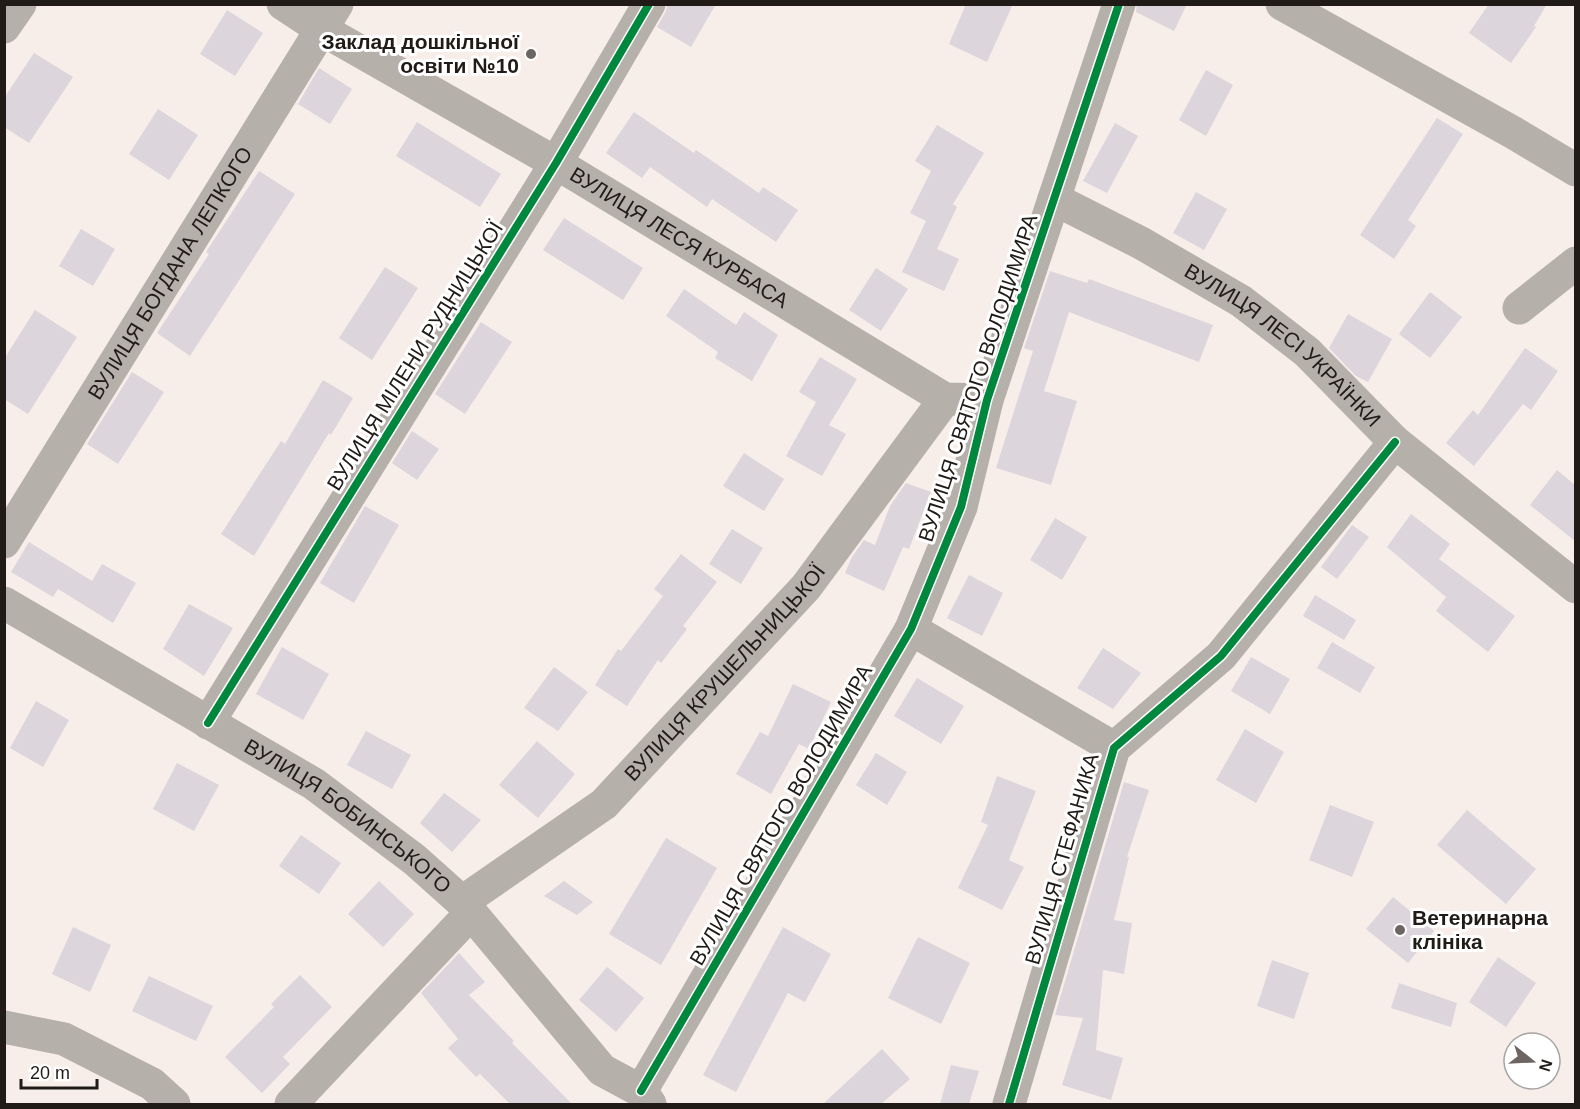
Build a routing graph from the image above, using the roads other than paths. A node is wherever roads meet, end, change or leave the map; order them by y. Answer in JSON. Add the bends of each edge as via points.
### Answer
{"nodes":[{"id":1,"x":20,"y":4,"type":"edge"},
{"id":2,"x":284,"y":4,"type":"edge"},
{"id":3,"x":649,"y":4,"type":"edge"},
{"id":4,"x":1119,"y":4,"type":"edge"},
{"id":5,"x":1282,"y":4,"type":"edge"},
{"id":6,"x":329,"y":17,"type":"edge"},
{"id":7,"x":4,"y":27,"type":"edge"},
{"id":8,"x":556,"y":163,"type":"junction"},
{"id":9,"x":1575,"y":170,"type":"edge"},
{"id":10,"x":1054,"y":199,"type":"junction"},
{"id":11,"x":1575,"y":263,"type":"edge"},
{"id":12,"x":1519,"y":308,"type":"dead end"},
{"id":13,"x":945,"y":399,"type":"junction"},
{"id":14,"x":987,"y":400,"type":"junction"},
{"id":15,"x":1395,"y":442,"type":"junction"},
{"id":16,"x":4,"y":542,"type":"edge"},
{"id":17,"x":1575,"y":587,"type":"edge"},
{"id":18,"x":4,"y":603,"type":"edge"},
{"id":19,"x":911,"y":629,"type":"junction"},
{"id":20,"x":208,"y":723,"type":"junction"},
{"id":21,"x":1114,"y":748,"type":"junction"},
{"id":22,"x":466,"y":908,"type":"junction"},
{"id":23,"x":4,"y":1027,"type":"edge"},
{"id":24,"x":645,"y":1098,"type":"edge"},
{"id":25,"x":174,"y":1104,"type":"edge"},
{"id":26,"x":291,"y":1104,"type":"edge"},
{"id":27,"x":1009,"y":1104,"type":"edge"}],
"edges":[{"from":1,"to":7,"type":"street"},
{"from":2,"to":6,"type":"street","name":"ВУЛИЦЯ ЛЕСЯ КУРБАСА"},
{"from":3,"to":8,"type":"street","name":"ВУЛИЦЯ МІЛЕНИ РУДНИЦЬКОЇ"},
{"from":4,"to":10,"type":"street","name":"ВУЛИЦЯ СВЯТОГО ВОЛОДИМИРА"},
{"from":5,"to":9,"type":"street"},
{"from":6,"to":8,"type":"street","name":"ВУЛИЦЯ ЛЕСЯ КУРБАСА"},
{"from":6,"to":16,"type":"street","name":"ВУЛИЦЯ БОГДАНА ЛЕПКОГО"},
{"from":8,"to":13,"type":"street","name":"ВУЛИЦЯ ЛЕСЯ КУРБАСА"},
{"from":8,"to":20,"type":"street","name":"ВУЛИЦЯ МІЛЕНИ РУДНИЦЬКОЇ"},
{"from":10,"to":14,"type":"street","name":"ВУЛИЦЯ СВЯТОГО ВОЛОДИМИРА"},
{"from":10,"to":15,"type":"street","name":"ВУЛИЦЯ ЛЕСІ УКРАЇНКИ","via":[[1141,243],[1241,301],[1307,352]]},
{"from":11,"to":12,"type":"street"},
{"from":13,"to":14,"type":"street","name":"ВУЛИЦЯ ЛЕСЯ КУРБАСА"},
{"from":13,"to":22,"type":"street","name":"ВУЛИЦЯ КРУШЕЛЬНИЦЬКОЇ","via":[[806,587],[604,804]]},
{"from":14,"to":19,"type":"street","name":"ВУЛИЦЯ СВЯТОГО ВОЛОДИМИРА","via":[[961,507]]},
{"from":15,"to":17,"type":"street","name":"ВУЛИЦЯ ЛЕСІ УКРАЇНКИ"},
{"from":15,"to":21,"type":"street","name":"ВУЛИЦЯ СТЕФАНИКА","via":[[1221,656]]},
{"from":18,"to":20,"type":"street","name":"ВУЛИЦЯ БОБИНСЬКОГО"},
{"from":19,"to":21,"type":"street"},
{"from":19,"to":24,"type":"street","name":"ВУЛИЦЯ СВЯТОГО ВОЛОДИМИРА"},
{"from":20,"to":22,"type":"street","name":"ВУЛИЦЯ БОБИНСЬКОГО","via":[[314,784],[415,860]]},
{"from":21,"to":27,"type":"street","name":"ВУЛИЦЯ СТЕФАНИКА"},
{"from":22,"to":24,"type":"street","name":"ВУЛИЦЯ БОБИНСЬКОГО","via":[[602,1070]]},
{"from":22,"to":26,"type":"street","name":"ВУЛИЦЯ КРУШЕЛЬНИЦЬКОЇ"},
{"from":23,"to":25,"type":"street","via":[[64,1039],[152,1084]]}]}
